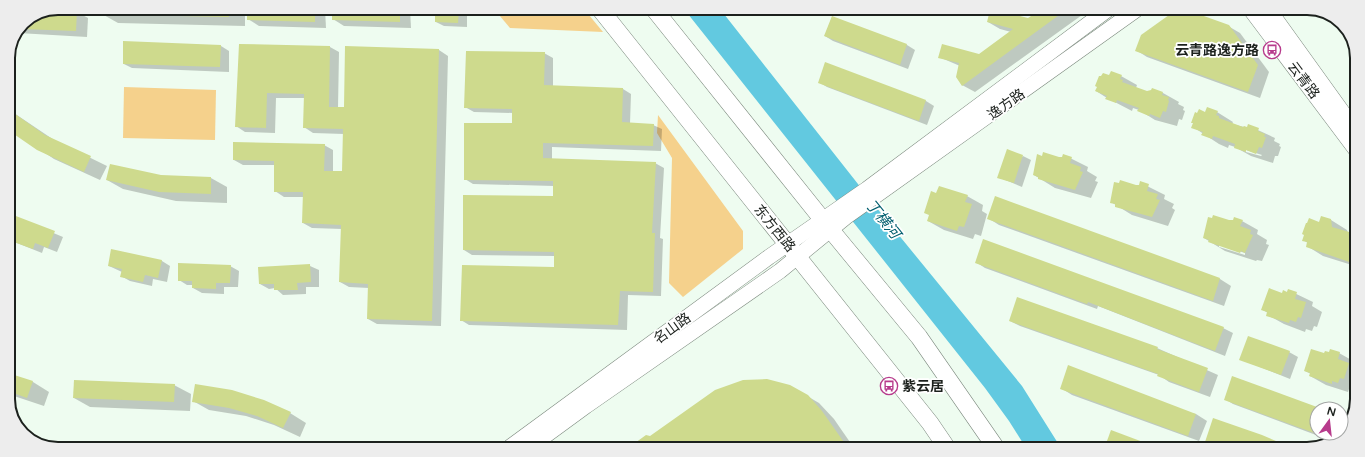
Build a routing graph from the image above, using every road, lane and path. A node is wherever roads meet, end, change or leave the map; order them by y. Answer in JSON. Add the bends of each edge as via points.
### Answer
{"nodes":[{"id":1,"x":605,"y":15,"type":"edge"},
{"id":2,"x":659,"y":15,"type":"edge"},
{"id":3,"x":1101,"y":15,"type":"edge"},
{"id":4,"x":1129,"y":15,"type":"edge"},
{"id":5,"x":1256,"y":15,"type":"edge"},
{"id":6,"x":1273,"y":15,"type":"edge"},
{"id":7,"x":1350,"y":123,"type":"edge"},
{"id":8,"x":1350,"y":142,"type":"edge"},
{"id":9,"x":870,"y":193,"type":"junction"},
{"id":10,"x":833,"y":219,"type":"junction"},
{"id":11,"x":792,"y":249,"type":"junction"},
{"id":12,"x":517,"y":442,"type":"edge"},
{"id":13,"x":537,"y":442,"type":"edge"},
{"id":14,"x":943,"y":442,"type":"edge"},
{"id":15,"x":992,"y":442,"type":"edge"}],
"edges":[{"from":1,"to":11,"type":"main road","name":"东方西路"},
{"from":2,"to":10,"type":"main road"},
{"from":3,"to":9,"type":"street","name":"逸方路"},
{"from":4,"to":9,"type":"street","name":"逸方路"},
{"from":5,"to":8,"type":"street","name":"云青路"},
{"from":6,"to":7,"type":"street","name":"云青路"},
{"from":9,"to":10,"type":"street","name":"名山路"},
{"from":10,"to":11,"type":"street","name":"名山路"},
{"from":10,"to":15,"type":"main road"},
{"from":11,"to":12,"type":"street","name":"名山路"},
{"from":11,"to":13,"type":"street","name":"名山路","via":[[780,271]]},
{"from":11,"to":14,"type":"main road","name":"东方西路"}]}
